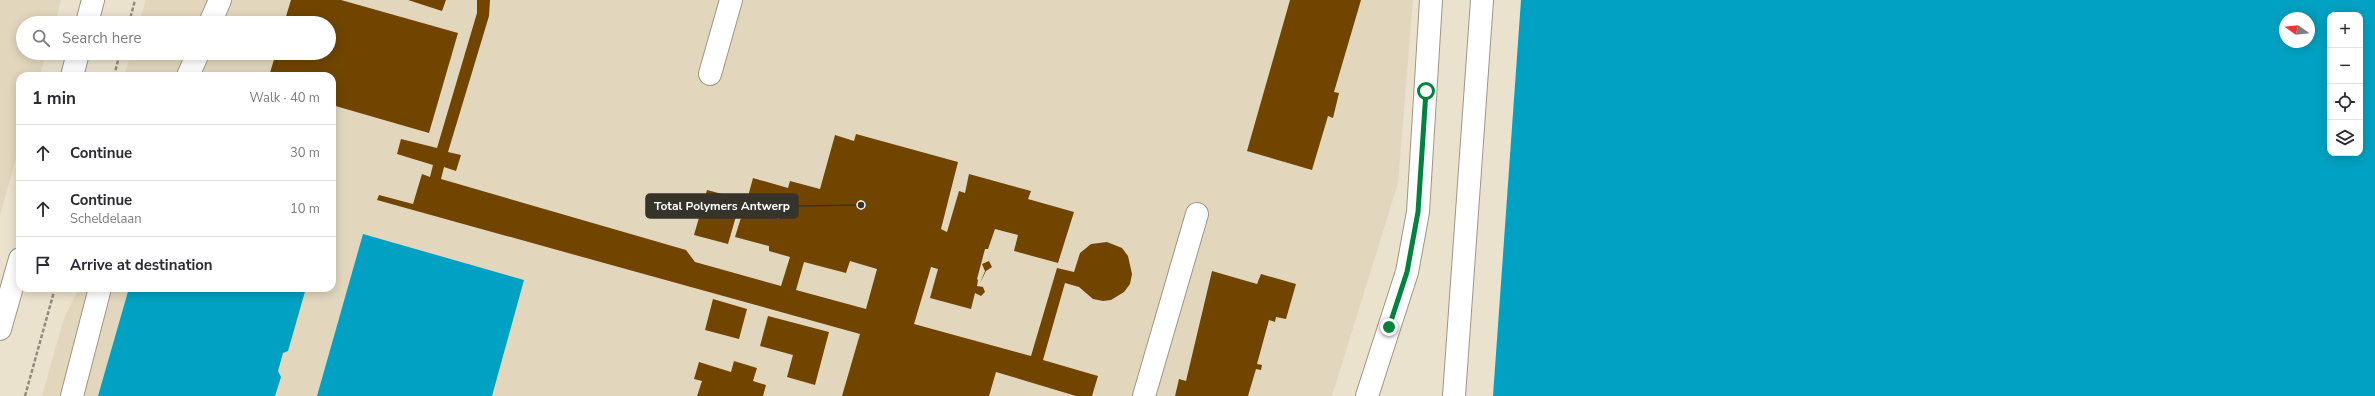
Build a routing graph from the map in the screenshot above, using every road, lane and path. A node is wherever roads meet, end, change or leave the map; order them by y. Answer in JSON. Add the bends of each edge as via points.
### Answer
{"nodes":[{"id":1,"x":94,"y":0,"type":"edge"},
{"id":2,"x":135,"y":0,"type":"edge"},
{"id":3,"x":220,"y":0,"type":"edge"},
{"id":4,"x":731,"y":0,"type":"edge"},
{"id":5,"x":1431,"y":0,"type":"edge"},
{"id":6,"x":1482,"y":0,"type":"edge"},
{"id":7,"x":89,"y":16,"type":"edge"},
{"id":8,"x":131,"y":16,"type":"edge"},
{"id":9,"x":213,"y":16,"type":"edge"},
{"id":10,"x":76,"y":60,"type":"edge"},
{"id":11,"x":118,"y":60,"type":"edge"},
{"id":12,"x":195,"y":60,"type":"edge"},
{"id":13,"x":73,"y":72,"type":"edge"},
{"id":14,"x":115,"y":72,"type":"edge"},
{"id":15,"x":190,"y":72,"type":"edge"},
{"id":16,"x":710,"y":74,"type":"dead end"},
{"id":17,"x":1198,"y":214,"type":"dead end"},
{"id":18,"x":16,"y":273,"type":"edge"},
{"id":19,"x":54,"y":292,"type":"edge"},
{"id":20,"x":99,"y":292,"type":"edge"},
{"id":21,"x":0,"y":329,"type":"edge"},
{"id":22,"x":25,"y":396,"type":"edge"},
{"id":23,"x":72,"y":396,"type":"edge"},
{"id":24,"x":1144,"y":396,"type":"edge"},
{"id":25,"x":1367,"y":396,"type":"edge"},
{"id":26,"x":1454,"y":396,"type":"edge"}],
"edges":[{"from":1,"to":7,"type":"main road"},
{"from":2,"to":8,"type":"path"},
{"from":3,"to":9,"type":"main road"},
{"from":4,"to":16,"type":"main road"},
{"from":5,"to":25,"type":"main road","via":[[1418,212],[1407,272]]},
{"from":6,"to":26,"type":"main road"},
{"from":10,"to":13,"type":"main road"},
{"from":11,"to":14,"type":"path"},
{"from":12,"to":15,"type":"main road"},
{"from":17,"to":24,"type":"main road"},
{"from":18,"to":21,"type":"main road"},
{"from":19,"to":22,"type":"path"},
{"from":20,"to":23,"type":"main road"}]}
